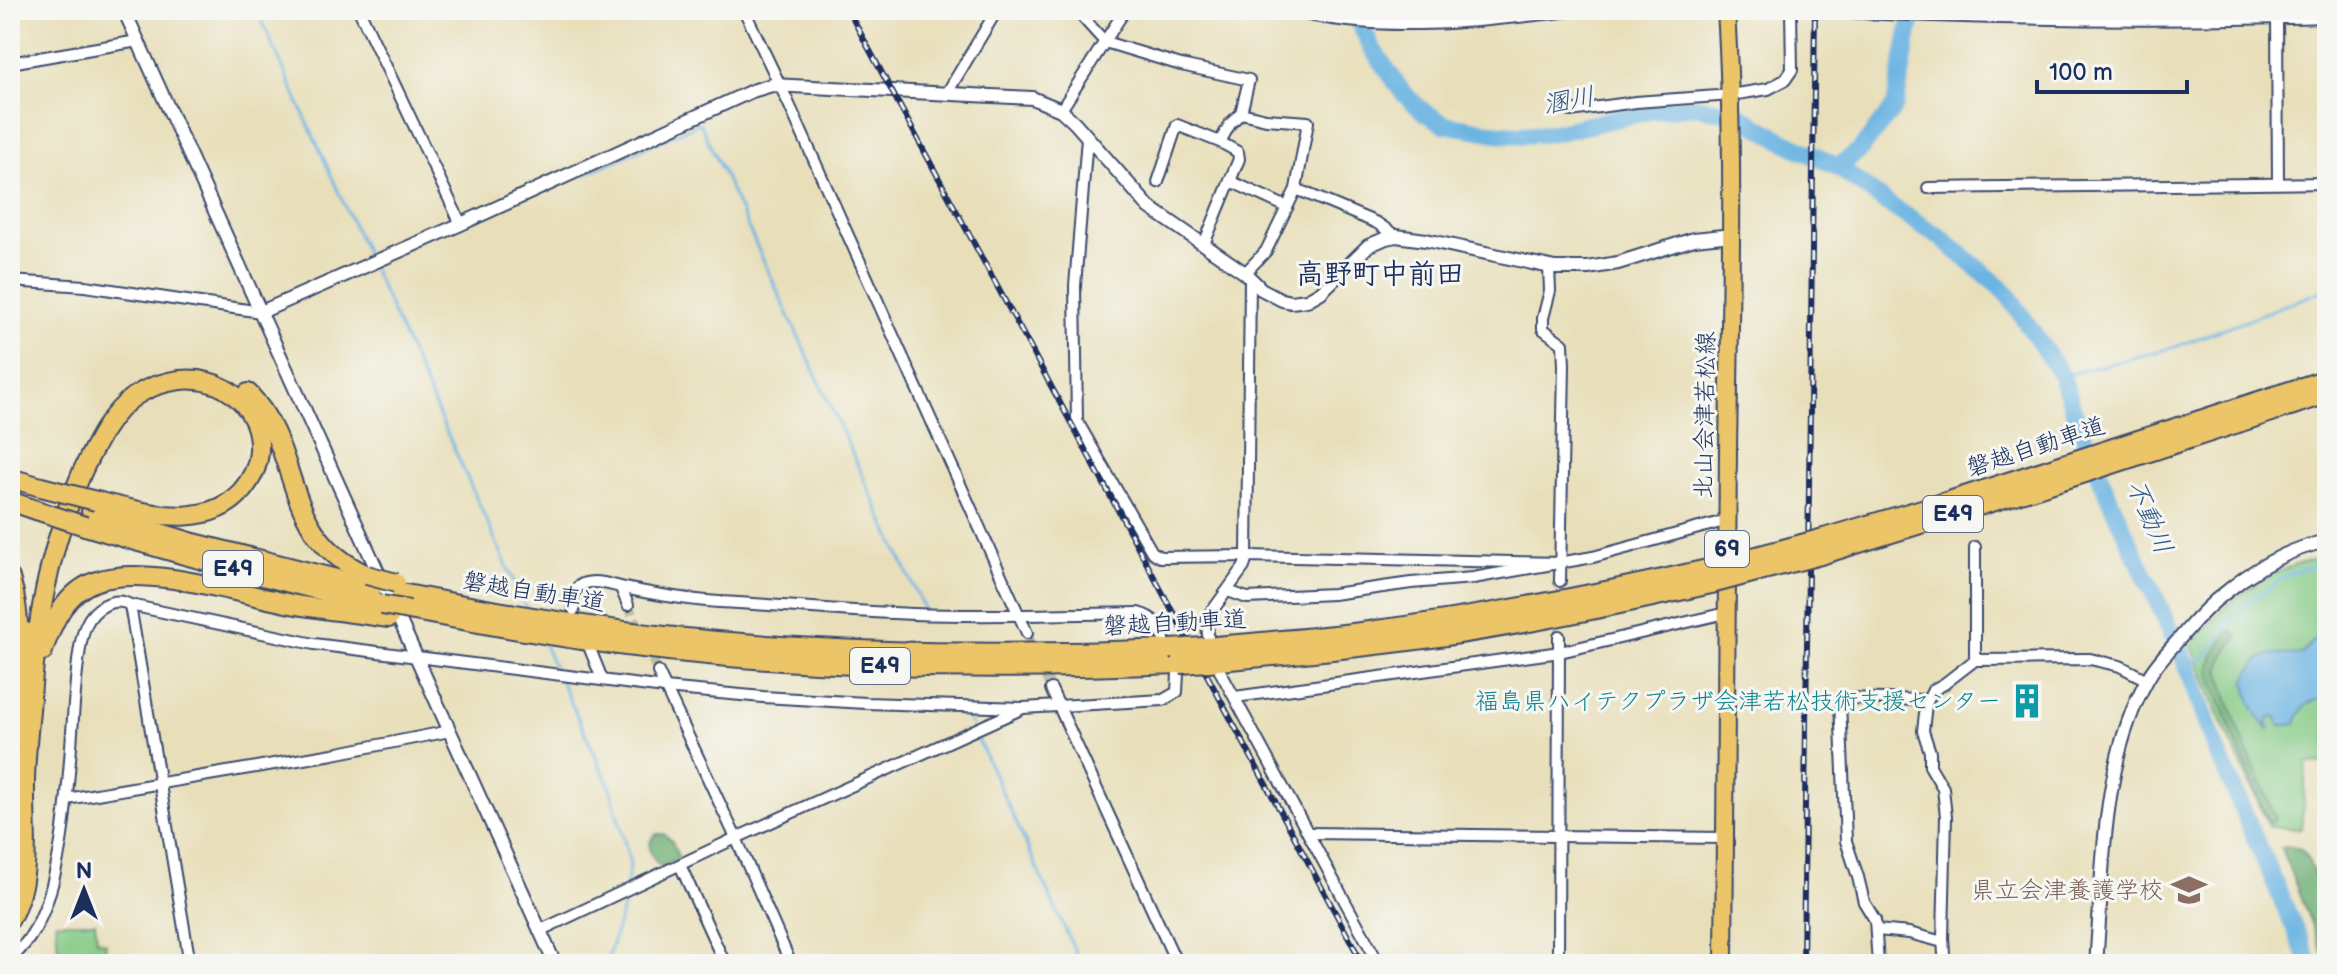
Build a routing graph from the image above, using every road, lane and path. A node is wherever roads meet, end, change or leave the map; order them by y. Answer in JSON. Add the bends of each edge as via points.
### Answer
{"nodes":[{"id":1,"x":124,"y":10,"type":"edge"},
{"id":2,"x":359,"y":10,"type":"edge"},
{"id":3,"x":744,"y":10,"type":"edge"},
{"id":4,"x":997,"y":10,"type":"edge"},
{"id":5,"x":1076,"y":10,"type":"edge"},
{"id":6,"x":1125,"y":10,"type":"edge"},
{"id":7,"x":1291,"y":10,"type":"edge"},
{"id":8,"x":1571,"y":10,"type":"edge"},
{"id":9,"x":1726,"y":10,"type":"edge"},
{"id":10,"x":1791,"y":10,"type":"edge"},
{"id":11,"x":1820,"y":10,"type":"edge"},
{"id":12,"x":2281,"y":15,"type":"edge"},
{"id":13,"x":2327,"y":16,"type":"edge"},
{"id":14,"x":138,"y":41,"type":"junction"},
{"id":15,"x":1105,"y":42,"type":"junction"},
{"id":16,"x":10,"y":63,"type":"edge"},
{"id":17,"x":778,"y":85,"type":"junction"},
{"id":18,"x":947,"y":93,"type":"junction"},
{"id":19,"x":1731,"y":98,"type":"junction"},
{"id":20,"x":1061,"y":110,"type":"junction"},
{"id":21,"x":1570,"y":111,"type":"dead end"},
{"id":22,"x":1241,"y":113,"type":"junction"},
{"id":23,"x":1087,"y":138,"type":"junction"},
{"id":24,"x":1220,"y":142,"type":"junction"},
{"id":25,"x":1230,"y":181,"type":"junction"},
{"id":26,"x":1158,"y":182,"type":"dead end"},
{"id":27,"x":2278,"y":182,"type":"junction"},
{"id":28,"x":2327,"y":183,"type":"edge"},
{"id":29,"x":1928,"y":188,"type":"dead end"},
{"id":30,"x":1296,"y":189,"type":"junction"},
{"id":31,"x":1287,"y":207,"type":"junction"},
{"id":32,"x":461,"y":224,"type":"junction"},
{"id":33,"x":1732,"y":235,"type":"junction"},
{"id":34,"x":1396,"y":236,"type":"junction"},
{"id":35,"x":1204,"y":244,"type":"junction"},
{"id":36,"x":1549,"y":267,"type":"junction"},
{"id":37,"x":1248,"y":276,"type":"junction"},
{"id":38,"x":10,"y":281,"type":"edge"},
{"id":39,"x":261,"y":312,"type":"junction"},
{"id":40,"x":2327,"y":379,"type":"edge"},
{"id":41,"x":2327,"y":394,"type":"edge"},
{"id":42,"x":2111,"y":456,"type":"junction"},
{"id":43,"x":10,"y":478,"type":"edge"},
{"id":44,"x":10,"y":485,"type":"edge"},
{"id":45,"x":39,"y":497,"type":"junction"},
{"id":46,"x":10,"y":501,"type":"edge"},
{"id":47,"x":90,"y":513,"type":"junction"},
{"id":48,"x":1728,"y":520,"type":"junction"},
{"id":49,"x":2327,"y":541,"type":"edge"},
{"id":50,"x":1975,"y":547,"type":"dead end"},
{"id":51,"x":1247,"y":556,"type":"junction"},
{"id":52,"x":1561,"y":563,"type":"junction"},
{"id":53,"x":10,"y":578,"type":"edge"},
{"id":54,"x":369,"y":581,"type":"junction"},
{"id":55,"x":1560,"y":581,"type":"dead end"},
{"id":56,"x":621,"y":588,"type":"junction"},
{"id":57,"x":1228,"y":591,"type":"junction"},
{"id":58,"x":405,"y":602,"type":"junction"},
{"id":59,"x":130,"y":605,"type":"junction"},
{"id":60,"x":628,"y":605,"type":"tunnel mouth"},
{"id":61,"x":386,"y":611,"type":"junction"},
{"id":62,"x":1726,"y":613,"type":"junction"},
{"id":63,"x":476,"y":615,"type":"junction"},
{"id":64,"x":1019,"y":615,"type":"junction"},
{"id":65,"x":580,"y":631,"type":"junction"},
{"id":66,"x":1027,"y":633,"type":"tunnel mouth"},
{"id":67,"x":1559,"y":636,"type":"dead end"},
{"id":68,"x":1560,"y":652,"type":"junction"},
{"id":69,"x":1210,"y":654,"type":"junction"},
{"id":70,"x":1173,"y":656,"type":"junction"},
{"id":71,"x":416,"y":658,"type":"junction"},
{"id":72,"x":1975,"y":660,"type":"junction"},
{"id":73,"x":658,"y":672,"type":"tunnel mouth"},
{"id":74,"x":602,"y":679,"type":"junction"},
{"id":75,"x":2147,"y":680,"type":"junction"},
{"id":76,"x":24,"y":684,"type":"junction"},
{"id":77,"x":665,"y":688,"type":"junction"},
{"id":78,"x":1051,"y":689,"type":"tunnel mouth"},
{"id":79,"x":1235,"y":697,"type":"junction"},
{"id":80,"x":1927,"y":700,"type":"junction"},
{"id":81,"x":1058,"y":705,"type":"junction"},
{"id":82,"x":1023,"y":708,"type":"junction"},
{"id":83,"x":450,"y":731,"type":"junction"},
{"id":84,"x":10,"y":742,"type":"edge"},
{"id":85,"x":25,"y":782,"type":"junction"},
{"id":86,"x":159,"y":782,"type":"junction"},
{"id":87,"x":67,"y":799,"type":"junction"},
{"id":88,"x":1308,"y":833,"type":"junction"},
{"id":89,"x":1559,"y":837,"type":"junction"},
{"id":90,"x":736,"y":838,"type":"junction"},
{"id":91,"x":1725,"y":838,"type":"junction"},
{"id":92,"x":680,"y":865,"type":"junction"},
{"id":93,"x":10,"y":866,"type":"edge"},
{"id":94,"x":10,"y":919,"type":"edge"},
{"id":95,"x":1877,"y":930,"type":"junction"},
{"id":96,"x":539,"y":931,"type":"junction"},
{"id":97,"x":1943,"y":942,"type":"junction"},
{"id":98,"x":10,"y":961,"type":"edge"},
{"id":99,"x":190,"y":964,"type":"edge"},
{"id":100,"x":555,"y":964,"type":"edge"},
{"id":101,"x":725,"y":964,"type":"edge"},
{"id":102,"x":791,"y":964,"type":"edge"},
{"id":103,"x":1177,"y":964,"type":"edge"},
{"id":104,"x":1379,"y":964,"type":"edge"},
{"id":105,"x":1558,"y":964,"type":"edge"},
{"id":106,"x":1724,"y":964,"type":"edge"},
{"id":107,"x":1878,"y":964,"type":"edge"},
{"id":108,"x":1949,"y":964,"type":"edge"},
{"id":109,"x":2095,"y":964,"type":"edge"}],
"edges":[{"from":1,"to":14,"type":"street"},
{"from":2,"to":32,"type":"street"},
{"from":3,"to":17,"type":"street"},
{"from":4,"to":18,"type":"street"},
{"from":5,"to":15,"type":"street"},
{"from":6,"to":15,"type":"street"},
{"from":7,"to":8,"type":"street","via":[[1384,23]]},
{"from":9,"to":19,"type":"main road","name":"北山会津若松線","number":"69"},
{"from":10,"to":19,"type":"street","via":[[1792,70],[1768,89]]},
{"from":11,"to":12,"type":"street","via":[[2065,19]]},
{"from":12,"to":13,"type":"street"},
{"from":12,"to":27,"type":"street"},
{"from":14,"to":16,"type":"street"},
{"from":14,"to":39,"type":"street"},
{"from":15,"to":20,"type":"street"},
{"from":15,"to":22,"type":"street","via":[[1249,80]]},
{"from":17,"to":18,"type":"street"},
{"from":17,"to":32,"type":"street","via":[[752,91]]},
{"from":17,"to":64,"type":"street"},
{"from":18,"to":20,"type":"street","via":[[1032,98]]},
{"from":19,"to":21,"type":"street"},
{"from":19,"to":33,"type":"main road","name":"北山会津若松線","number":"69"},
{"from":20,"to":23,"type":"street"},
{"from":22,"to":24,"type":"street"},
{"from":22,"to":30,"type":"street","via":[[1308,122]]},
{"from":23,"to":35,"type":"street","via":[[1149,207]]},
{"from":23,"to":51,"type":"street","via":[[1075,286],[1077,421],[1152,552],[1160,557]]},
{"from":24,"to":25,"type":"street","via":[[1238,152]]},
{"from":24,"to":26,"type":"street","via":[[1177,125]]},
{"from":25,"to":31,"type":"street"},
{"from":25,"to":35,"type":"street"},
{"from":27,"to":28,"type":"street"},
{"from":27,"to":29,"type":"street"},
{"from":30,"to":31,"type":"street"},
{"from":30,"to":34,"type":"street"},
{"from":31,"to":37,"type":"street"},
{"from":32,"to":39,"type":"street"},
{"from":33,"to":36,"type":"street","via":[[1694,239],[1618,263]]},
{"from":33,"to":48,"type":"main road","name":"北山会津若松線","number":"69"},
{"from":34,"to":36,"type":"street"},
{"from":34,"to":37,"type":"street","via":[[1368,246],[1307,300],[1282,300]]},
{"from":35,"to":37,"type":"street"},
{"from":36,"to":52,"type":"street","via":[[1543,329],[1563,344],[1564,354]]},
{"from":37,"to":51,"type":"street"},
{"from":38,"to":39,"type":"street","via":[[85,286]]},
{"from":39,"to":71,"type":"street"},
{"from":40,"to":42,"type":"highway","name":"磐越自動車道","number":"E49"},
{"from":41,"to":42,"type":"highway","name":"磐越自動車道","number":"E49"},
{"from":42,"to":69,"type":"highway","name":"磐越自動車道","number":"E49","bridge":true,"via":[[1711,576]]},
{"from":43,"to":45,"type":"highway"},
{"from":44,"to":45,"type":"highway","number":"E49"},
{"from":45,"to":46,"type":"highway","number":"E49"},
{"from":45,"to":47,"type":"highway","number":"E49","bridge":true},
{"from":45,"to":47,"type":"highway","bridge":true},
{"from":47,"to":54,"type":"highway","number":"E49","via":[[194,543]]},
{"from":47,"to":61,"type":"highway","number":"E49","via":[[187,557]]},
{"from":47,"to":76,"type":"highway","via":[[198,515],[227,503],[240,494],[256,469],[259,437],[249,411],[228,389],[182,380],[134,397],[110,421],[75,489],[48,570]]},
{"from":48,"to":52,"type":"street"},
{"from":48,"to":62,"type":"main road","name":"北山会津若松線","number":"69"},
{"from":49,"to":75,"type":"street","via":[[2259,567],[2214,601]]},
{"from":50,"to":72,"type":"street"},
{"from":51,"to":52,"type":"street"},
{"from":51,"to":57,"type":"street"},
{"from":52,"to":55,"type":"street"},
{"from":52,"to":57,"type":"street","via":[[1333,594],[1247,598]]},
{"from":53,"to":76,"type":"highway"},
{"from":54,"to":58,"type":"highway","bridge":true},
{"from":54,"to":76,"type":"highway","via":[[315,534],[273,430],[246,391],[202,370],[155,375],[107,410],[71,474],[41,564]]},
{"from":56,"to":60,"type":"street"},
{"from":56,"to":64,"type":"street","via":[[719,602]]},
{"from":56,"to":65,"type":"street","via":[[584,583],[573,593]]},
{"from":57,"to":69,"type":"street","via":[[1207,620]]},
{"from":58,"to":61,"type":"highway"},
{"from":58,"to":63,"type":"highway"},
{"from":58,"to":63,"type":"highway"},
{"from":59,"to":71,"type":"street","via":[[314,644]]},
{"from":59,"to":86,"type":"street"},
{"from":59,"to":87,"type":"street","via":[[109,602],[84,629]]},
{"from":61,"to":76,"type":"highway","via":[[296,605],[142,575],[98,580],[58,614]]},
{"from":62,"to":68,"type":"street"},
{"from":62,"to":91,"type":"main road","name":"北山会津若松線","number":"69"},
{"from":63,"to":65,"type":"highway","name":"磐越自動車道","number":"E49"},
{"from":63,"to":65,"type":"highway","name":"磐越自動車道","number":"E49","via":[[552,635]]},
{"from":64,"to":66,"type":"street"},
{"from":64,"to":70,"type":"street","via":[[1138,613],[1157,623]]},
{"from":65,"to":70,"type":"highway","name":"磐越自動車道","number":"E49","via":[[884,652]]},
{"from":65,"to":74,"type":"street"},
{"from":67,"to":68,"type":"street"},
{"from":68,"to":79,"type":"street"},
{"from":68,"to":89,"type":"street"},
{"from":69,"to":70,"type":"highway","name":"磐越自動車道","number":"E49","bridge":true},
{"from":69,"to":79,"type":"street"},
{"from":70,"to":81,"type":"street","via":[[1177,692],[1163,700]]},
{"from":71,"to":74,"type":"street"},
{"from":71,"to":83,"type":"street"},
{"from":72,"to":75,"type":"street","via":[[2090,659]]},
{"from":72,"to":80,"type":"street"},
{"from":73,"to":77,"type":"street"},
{"from":74,"to":77,"type":"street"},
{"from":75,"to":109,"type":"street","via":[[2111,786]]},
{"from":76,"to":84,"type":"highway"},
{"from":76,"to":85,"type":"highway"},
{"from":77,"to":82,"type":"street"},
{"from":77,"to":90,"type":"street"},
{"from":78,"to":81,"type":"street"},
{"from":79,"to":88,"type":"street"},
{"from":80,"to":95,"type":"street","via":[[1840,702],[1846,841]]},
{"from":80,"to":97,"type":"street","via":[[1923,731],[1930,766],[1943,788],[1946,817]]},
{"from":81,"to":82,"type":"street"},
{"from":81,"to":103,"type":"street"},
{"from":82,"to":90,"type":"street"},
{"from":83,"to":86,"type":"street"},
{"from":83,"to":96,"type":"street"},
{"from":85,"to":93,"type":"highway"},
{"from":85,"to":94,"type":"highway","via":[[27,855],[23,886]]},
{"from":86,"to":87,"type":"street"},
{"from":86,"to":99,"type":"street"},
{"from":87,"to":98,"type":"street","via":[[45,904],[31,936]]},
{"from":88,"to":89,"type":"street"},
{"from":88,"to":104,"type":"street"},
{"from":89,"to":91,"type":"street"},
{"from":89,"to":105,"type":"street"},
{"from":90,"to":92,"type":"street"},
{"from":90,"to":102,"type":"street"},
{"from":91,"to":106,"type":"main road","name":"北山会津若松線","number":"69"},
{"from":92,"to":96,"type":"street"},
{"from":92,"to":101,"type":"street"},
{"from":95,"to":97,"type":"street"},
{"from":95,"to":107,"type":"street"},
{"from":96,"to":100,"type":"street"},
{"from":97,"to":108,"type":"street"}]}
